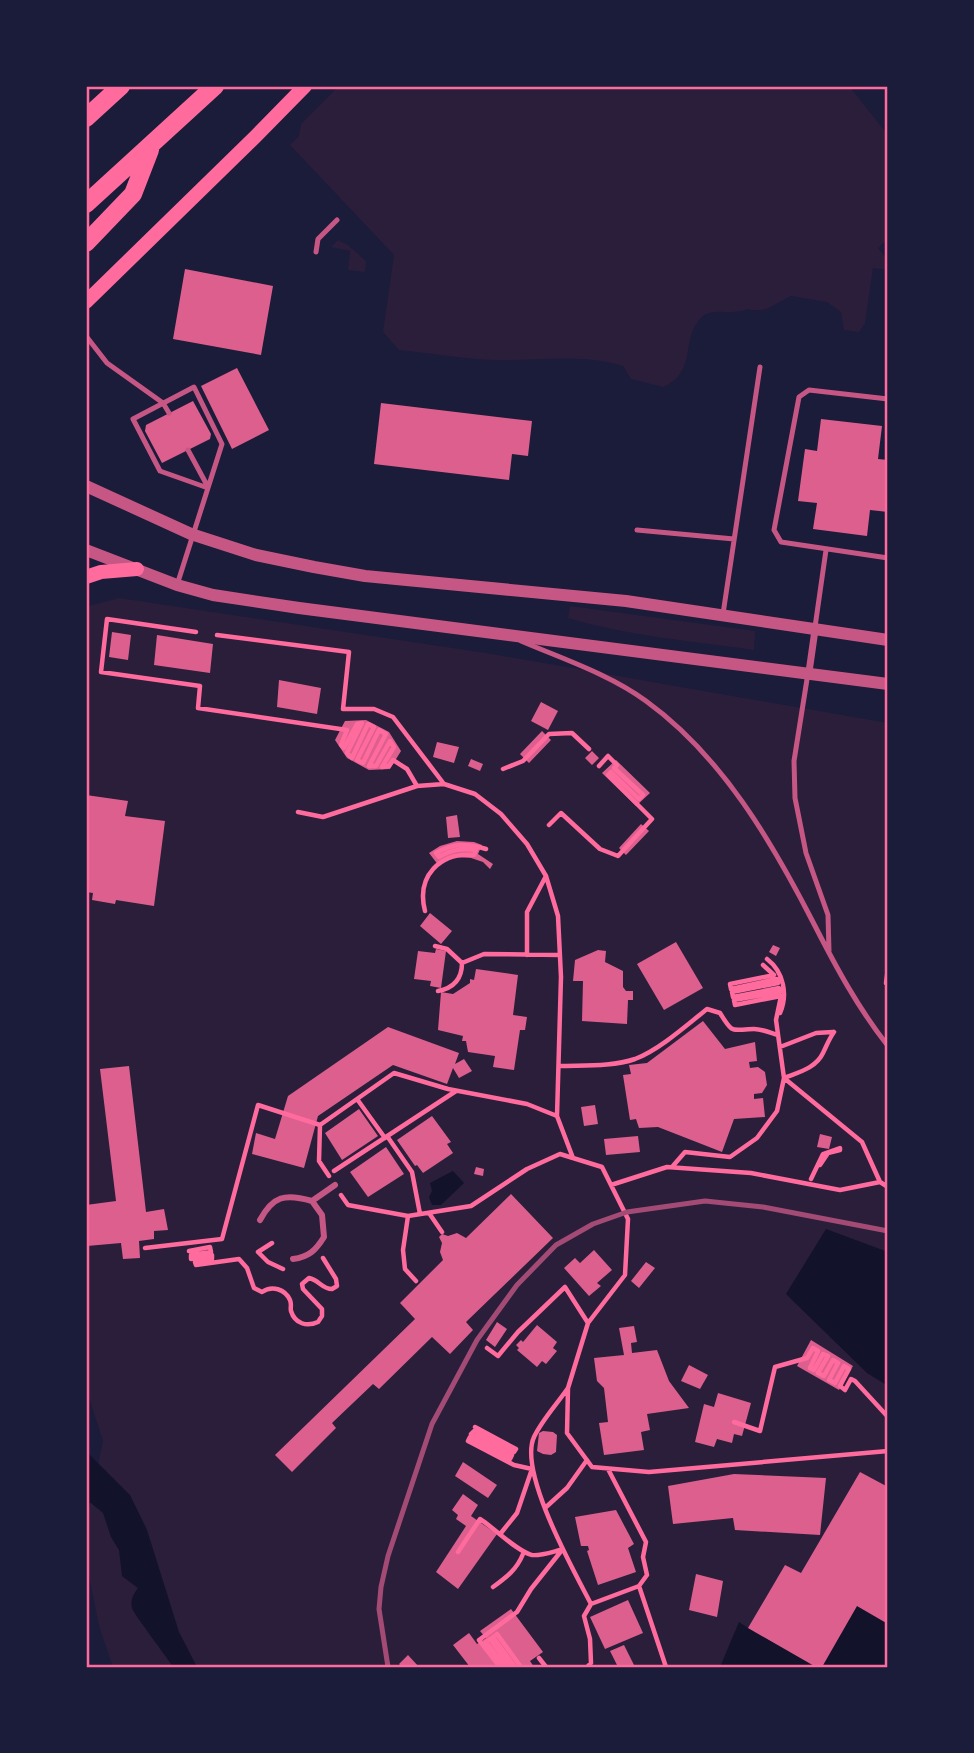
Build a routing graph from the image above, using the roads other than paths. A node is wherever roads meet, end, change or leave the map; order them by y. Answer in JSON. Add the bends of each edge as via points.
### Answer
{"nodes":[{"id":1,"x":121,"y":86,"type":"edge"},
{"id":2,"x":215,"y":86,"type":"edge"},
{"id":3,"x":304,"y":86,"type":"edge"},
{"id":4,"x":86,"y":118,"type":"edge"},
{"id":5,"x":152,"y":146,"type":"junction"},
{"id":6,"x":86,"y":204,"type":"edge"},
{"id":7,"x":337,"y":220,"type":"dead end"},
{"id":8,"x":86,"y":243,"type":"edge"},
{"id":9,"x":316,"y":252,"type":"dead end"},
{"id":10,"x":86,"y":302,"type":"edge"},
{"id":11,"x":86,"y":336,"type":"edge"},
{"id":12,"x":760,"y":367,"type":"dead end"},
{"id":13,"x":888,"y":399,"type":"edge"},
{"id":14,"x":163,"y":403,"type":"junction"},
{"id":15,"x":169,"y":413,"type":"dead end"},
{"id":16,"x":188,"y":450,"type":"dead end"},
{"id":17,"x":86,"y":486,"type":"edge"},
{"id":18,"x":208,"y":488,"type":"junction"},
{"id":19,"x":637,"y":530,"type":"dead end"},
{"id":20,"x":191,"y":534,"type":"junction"},
{"id":21,"x":734,"y":539,"type":"junction"},
{"id":22,"x":86,"y":550,"type":"edge"},
{"id":23,"x":826,"y":550,"type":"junction"},
{"id":24,"x":888,"y":558,"type":"edge"},
{"id":25,"x":136,"y":569,"type":"junction"},
{"id":26,"x":86,"y":577,"type":"edge"},
{"id":27,"x":177,"y":585,"type":"junction"},
{"id":28,"x":723,"y":617,"type":"junction"},
{"id":29,"x":815,"y":630,"type":"junction"},
{"id":30,"x":507,"y":634,"type":"junction"},
{"id":31,"x":888,"y":640,"type":"edge"},
{"id":32,"x":809,"y":672,"type":"junction"},
{"id":33,"x":888,"y":684,"type":"edge"},
{"id":34,"x":829,"y":954,"type":"junction"},
{"id":35,"x":888,"y":1046,"type":"edge"},
{"id":36,"x":335,"y":1185,"type":"road end"},
{"id":37,"x":312,"y":1201,"type":"junction"},
{"id":38,"x":260,"y":1220,"type":"dead end"},
{"id":39,"x":293,"y":1259,"type":"dead end"}],
"edges":[{"from":1,"to":4,"type":"highway"},
{"from":2,"to":5,"type":"highway"},
{"from":3,"to":10,"type":"main road"},
{"from":5,"to":6,"type":"highway"},
{"from":5,"to":8,"type":"highway","via":[[133,194]]},
{"from":7,"to":9,"type":"lane","via":[[318,239]]},
{"from":11,"to":14,"type":"lane","via":[[107,363]]},
{"from":12,"to":21,"type":"lane"},
{"from":13,"to":23,"type":"lane","via":[[809,390],[799,397],[774,530],[781,542]]},
{"from":14,"to":15,"type":"lane"},
{"from":14,"to":18,"type":"lane","via":[[133,419],[160,471]]},
{"from":14,"to":18,"type":"lane","via":[[194,387],[222,444]]},
{"from":16,"to":18,"type":"lane"},
{"from":17,"to":20,"type":"street"},
{"from":18,"to":20,"type":"lane"},
{"from":19,"to":21,"type":"lane"},
{"from":20,"to":27,"type":"lane"},
{"from":20,"to":28,"type":"street","via":[[256,555],[365,576],[626,601]]},
{"from":21,"to":28,"type":"lane"},
{"from":22,"to":25,"type":"street"},
{"from":23,"to":24,"type":"lane"},
{"from":23,"to":29,"type":"lane"},
{"from":25,"to":26,"type":"main road"},
{"from":25,"to":27,"type":"street"},
{"from":27,"to":30,"type":"street","via":[[213,595]]},
{"from":28,"to":29,"type":"street"},
{"from":29,"to":31,"type":"street"},
{"from":29,"to":32,"type":"street"},
{"from":30,"to":32,"type":"street"},
{"from":30,"to":34,"type":"lane","via":[[625,687],[684,733],[751,816]]},
{"from":32,"to":33,"type":"street"},
{"from":32,"to":34,"type":"lane","via":[[794,761],[795,798],[806,853],[828,915]]},
{"from":34,"to":35,"type":"lane"},
{"from":36,"to":37,"type":"street"},
{"from":37,"to":38,"type":"street","via":[[281,1198],[269,1205]]},
{"from":37,"to":39,"type":"street","via":[[322,1215],[324,1237],[306,1257]]}]}
